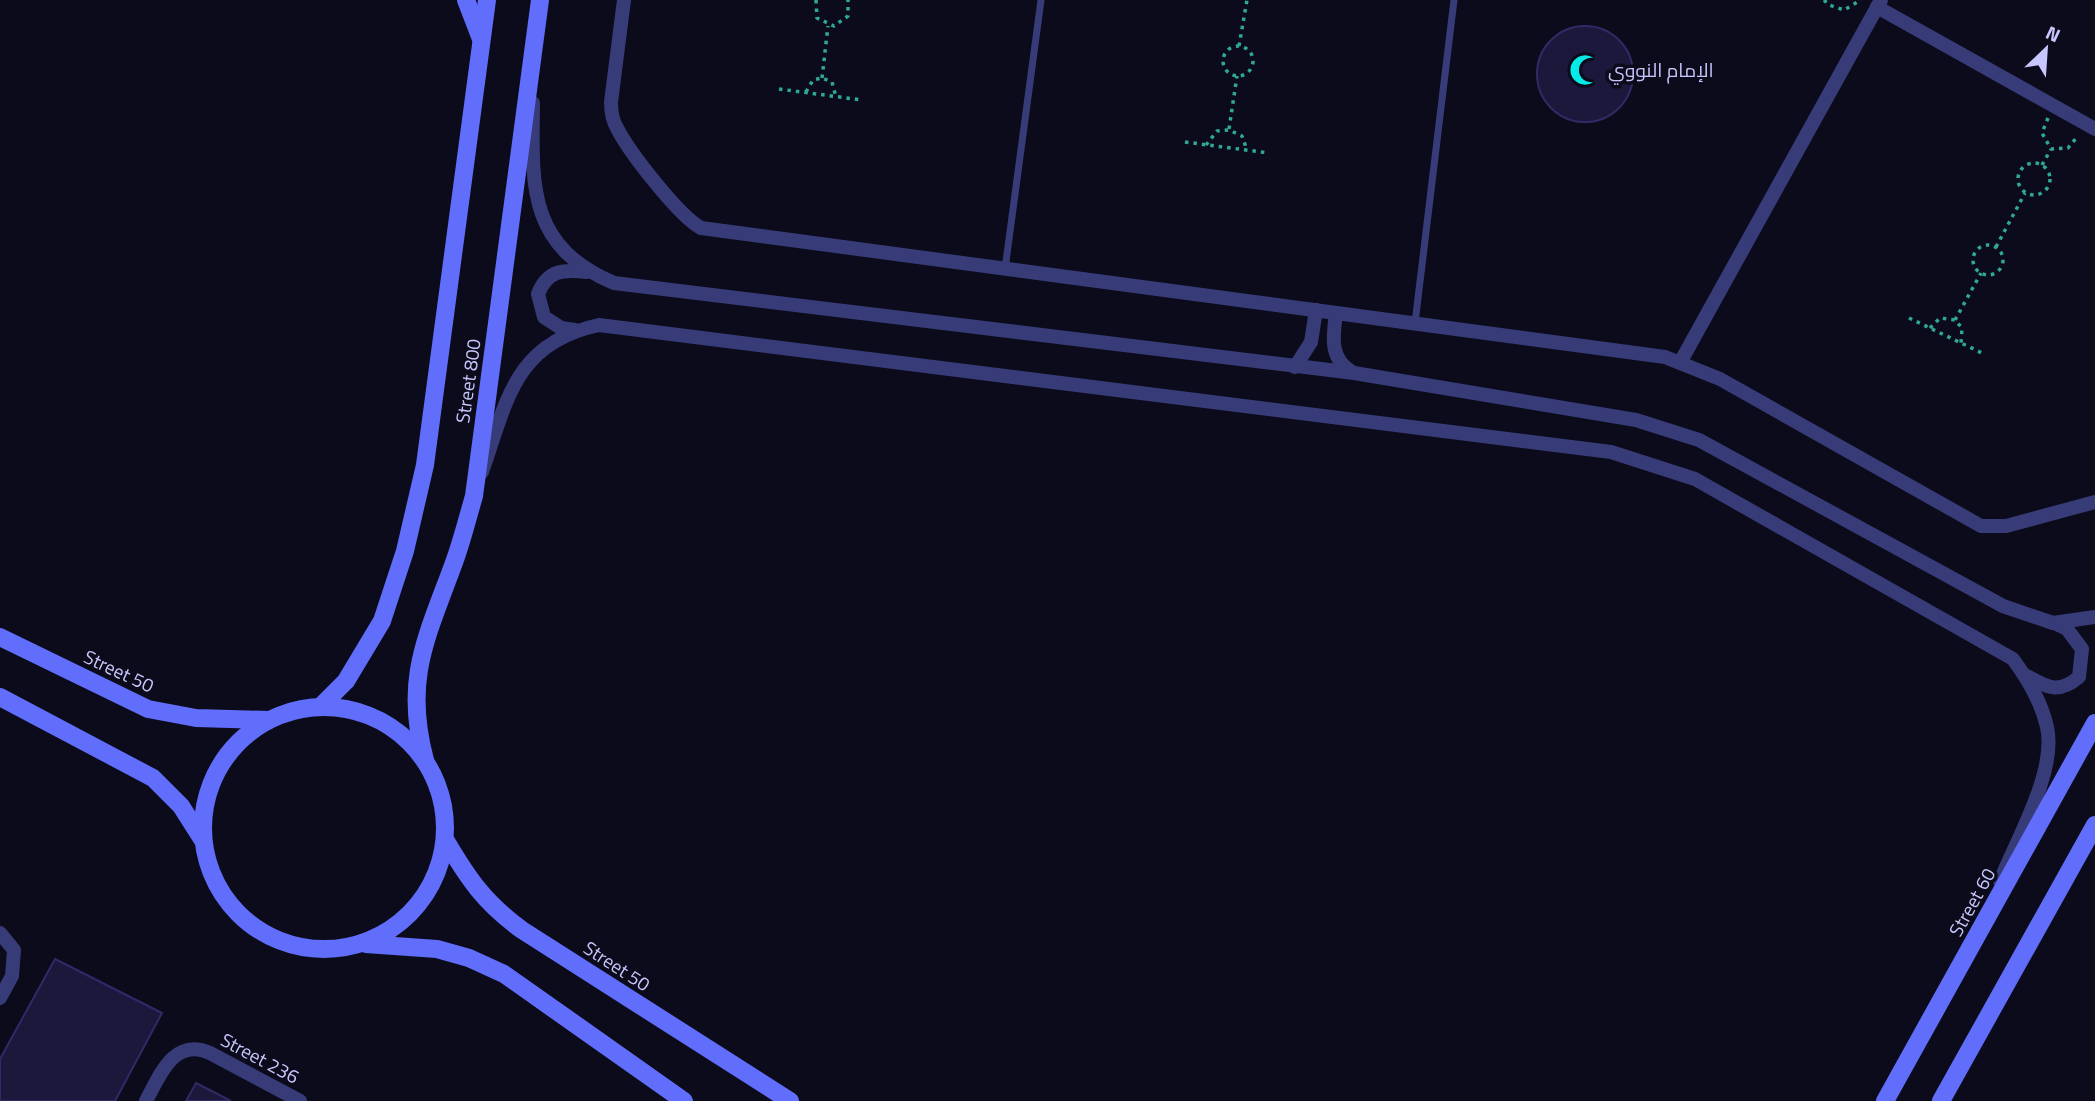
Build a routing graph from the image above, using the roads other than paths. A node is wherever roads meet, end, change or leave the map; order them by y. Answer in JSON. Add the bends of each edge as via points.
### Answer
{"nodes":[{"id":1,"x":466,"y":0,"type":"edge"},
{"id":2,"x":487,"y":0,"type":"edge"},
{"id":3,"x":540,"y":0,"type":"edge"},
{"id":4,"x":624,"y":0,"type":"edge"},
{"id":5,"x":1041,"y":0,"type":"edge"},
{"id":6,"x":1454,"y":0,"type":"edge"},
{"id":7,"x":1879,"y":4,"type":"edge"},
{"id":8,"x":481,"y":40,"type":"junction"},
{"id":9,"x":533,"y":60,"type":"junction"},
{"id":10,"x":2091,"y":123,"type":"edge"},
{"id":11,"x":1005,"y":269,"type":"junction"},
{"id":12,"x":592,"y":273,"type":"junction"},
{"id":13,"x":1316,"y":310,"type":"junction"},
{"id":14,"x":1336,"y":313,"type":"junction"},
{"id":15,"x":1415,"y":323,"type":"junction"},
{"id":16,"x":575,"y":330,"type":"junction"},
{"id":17,"x":1681,"y":361,"type":"junction"},
{"id":18,"x":1295,"y":367,"type":"junction"},
{"id":19,"x":1354,"y":373,"type":"junction"},
{"id":20,"x":474,"y":496,"type":"junction"},
{"id":21,"x":2095,"y":502,"type":"edge"},
{"id":22,"x":2095,"y":617,"type":"edge"},
{"id":23,"x":2053,"y":623,"type":"junction"},
{"id":24,"x":0,"y":637,"type":"edge"},
{"id":25,"x":2023,"y":673,"type":"junction"},
{"id":26,"x":0,"y":697,"type":"edge"},
{"id":27,"x":320,"y":707,"type":"junction"},
{"id":28,"x":269,"y":720,"type":"junction"},
{"id":29,"x":2095,"y":723,"type":"edge"},
{"id":30,"x":425,"y":760,"type":"junction"},
{"id":31,"x":2095,"y":825,"type":"edge"},
{"id":32,"x":203,"y":841,"type":"junction"},
{"id":33,"x":446,"y":841,"type":"junction"},
{"id":34,"x":1979,"y":932,"type":"junction"},
{"id":35,"x":0,"y":933,"type":"edge"},
{"id":36,"x":362,"y":944,"type":"junction"},
{"id":37,"x":0,"y":998,"type":"edge"},
{"id":38,"x":677,"y":1099,"type":"edge"},
{"id":39,"x":146,"y":1101,"type":"edge"},
{"id":40,"x":300,"y":1101,"type":"edge"},
{"id":41,"x":790,"y":1101,"type":"edge"},
{"id":42,"x":1885,"y":1101,"type":"edge"},
{"id":43,"x":1941,"y":1101,"type":"edge"}],
"edges":[{"from":1,"to":8,"type":"main road"},
{"from":2,"to":8,"type":"main road","name":"Street 800"},
{"from":3,"to":9,"type":"main road","name":"Street 800"},
{"from":4,"to":11,"type":"street","via":[[612,117],[621,136],[694,224],[710,231]]},
{"from":5,"to":11,"type":"lane"},
{"from":6,"to":15,"type":"lane"},
{"from":7,"to":10,"type":"street","via":[[2054,107]]},
{"from":7,"to":17,"type":"street"},
{"from":8,"to":27,"type":"main road","name":"Street 800","via":[[425,465],[405,551],[382,621],[346,681]]},
{"from":9,"to":12,"type":"street","via":[[534,190],[541,220],[571,259]]},
{"from":9,"to":20,"type":"main road","name":"Street 800"},
{"from":11,"to":13,"type":"street"},
{"from":12,"to":16,"type":"street","via":[[559,271],[547,277],[538,294],[544,317],[561,328]]},
{"from":12,"to":18,"type":"street","via":[[639,288]]},
{"from":13,"to":14,"type":"street"},
{"from":13,"to":18,"type":"street","via":[[1311,342]]},
{"from":14,"to":15,"type":"street"},
{"from":14,"to":19,"type":"street","via":[[1334,351],[1341,364]]},
{"from":15,"to":17,"type":"street"},
{"from":16,"to":20,"type":"street","via":[[542,350],[514,380]]},
{"from":16,"to":25,"type":"street","via":[[621,326],[1611,452],[1695,479],[1999,649]]},
{"from":17,"to":21,"type":"street","via":[[1981,526],[2006,526]]},
{"from":18,"to":19,"type":"street"},
{"from":19,"to":23,"type":"street","via":[[1670,430],[1721,452],[2003,606]]},
{"from":20,"to":30,"type":"main road","name":"Street 800","via":[[420,656],[415,725]]},
{"from":22,"to":23,"type":"street"},
{"from":23,"to":25,"type":"street","via":[[2067,629],[2082,649],[2078,677],[2061,689],[2051,689]]},
{"from":24,"to":28,"type":"main road","name":"Street 50","via":[[148,709],[196,718]]},
{"from":25,"to":34,"type":"street","via":[[2048,728],[2047,760]]},
{"from":26,"to":32,"type":"main road","via":[[153,778],[181,806]]},
{"from":27,"to":28,"type":"main road"},
{"from":27,"to":30,"type":"main road","via":[[350,710],[379,720],[404,737]]},
{"from":28,"to":32,"type":"main road","via":[[236,745],[212,779]]},
{"from":29,"to":34,"type":"main road","name":"Street 60"},
{"from":30,"to":33,"type":"main road","via":[[445,813]]},
{"from":31,"to":43,"type":"main road"},
{"from":32,"to":36,"type":"main road","via":[[220,892],[258,930],[309,949],[336,950]]},
{"from":33,"to":36,"type":"main road","via":[[435,880],[419,905],[398,926]]},
{"from":33,"to":41,"type":"main road","name":"Street 50","via":[[470,882],[501,915]]},
{"from":34,"to":42,"type":"main road","name":"Street 60"},
{"from":35,"to":37,"type":"street","via":[[14,950],[12,976]]},
{"from":36,"to":38,"type":"main road","via":[[437,949],[504,974]]},
{"from":39,"to":40,"type":"street","name":"Street 236","via":[[172,1058],[194,1048]]}]}
